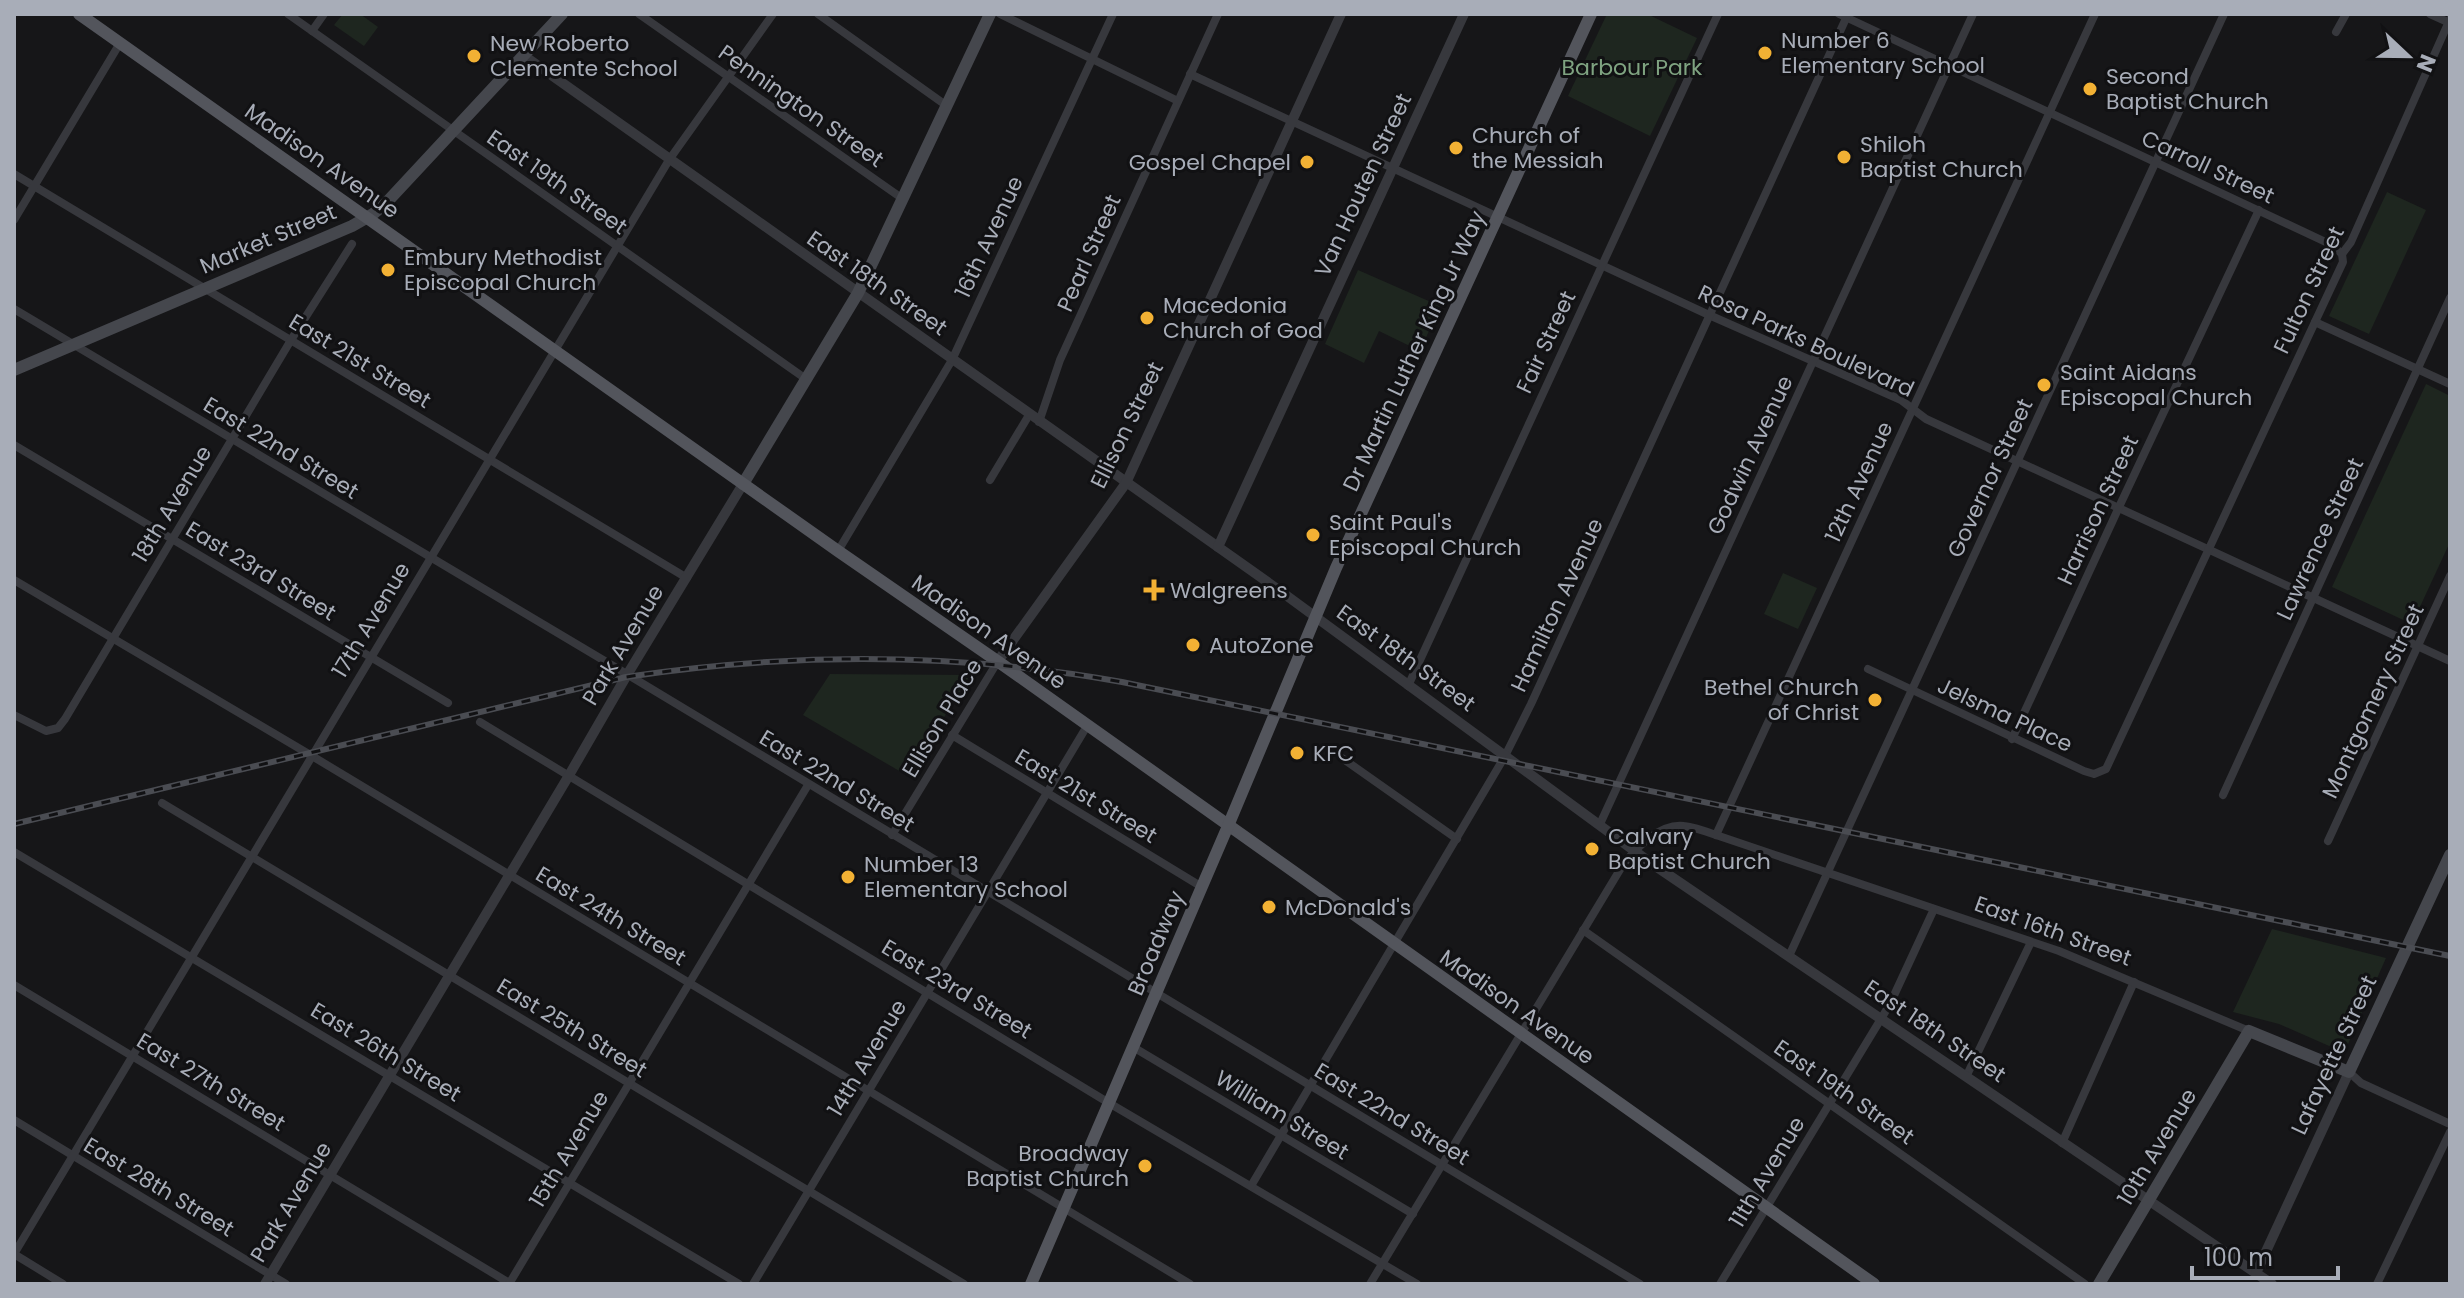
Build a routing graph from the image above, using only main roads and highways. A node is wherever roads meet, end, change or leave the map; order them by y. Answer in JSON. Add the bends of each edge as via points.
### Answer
{"nodes":[{"id":1,"x":79,"y":14,"type":"edge"},
{"id":2,"x":562,"y":14,"type":"edge"},
{"id":3,"x":990,"y":14,"type":"edge"},
{"id":4,"x":1591,"y":14,"type":"edge"},
{"id":5,"x":366,"y":217,"type":"junction"},
{"id":6,"x":14,"y":370,"type":"edge"},
{"id":7,"x":743,"y":484,"type":"junction"},
{"id":8,"x":1316,"y":618,"type":"joint"},
{"id":9,"x":1228,"y":826,"type":"junction"},
{"id":10,"x":2450,"y":855,"type":"edge"},
{"id":11,"x":2249,"y":1031,"type":"joint"},
{"id":12,"x":2349,"y":1072,"type":"joint"},
{"id":13,"x":1031,"y":1284,"type":"edge"},
{"id":14,"x":1874,"y":1284,"type":"edge"},
{"id":15,"x":2099,"y":1284,"type":"edge"}],
"edges":[{"from":1,"to":5,"type":"main road","name":"Madison Avenue"},
{"from":2,"to":5,"type":"main road","name":"Market Street","via":[[387,202]]},
{"from":3,"to":7,"type":"main road","name":"Park Avenue","via":[[858,293]]},
{"from":4,"to":8,"type":"main road","name":"Dr Martin Luther King Jr Way"},
{"from":5,"to":6,"type":"main road","name":"Market Street"},
{"from":5,"to":7,"type":"main road","name":"Madison Avenue"},
{"from":7,"to":9,"type":"main road","name":"Madison Avenue"},
{"from":8,"to":9,"type":"main road","name":"Broadway"},
{"from":9,"to":13,"type":"main road","name":"Broadway"},
{"from":9,"to":14,"type":"main road","name":"Madison Avenue"},
{"from":10,"to":12,"type":"main road","name":"Lafayette Street"},
{"from":11,"to":12,"type":"main road","name":"East 16th Street"},
{"from":11,"to":15,"type":"main road","name":"10th Avenue"}]}
